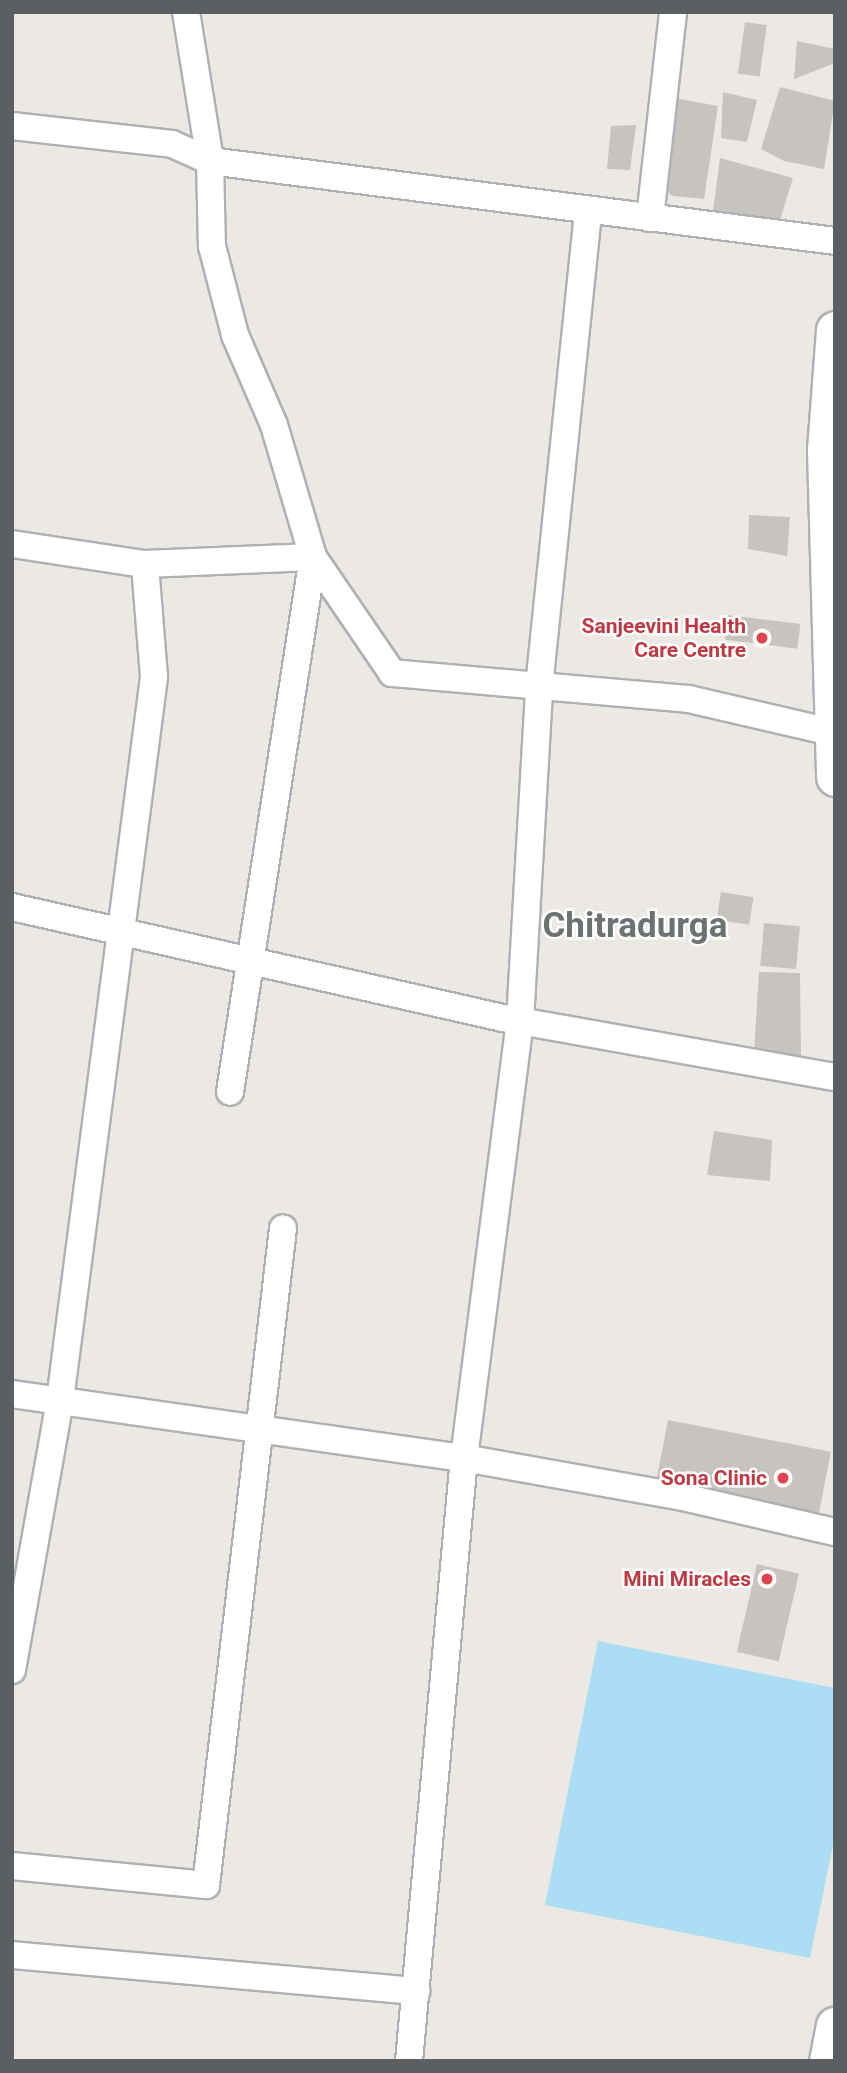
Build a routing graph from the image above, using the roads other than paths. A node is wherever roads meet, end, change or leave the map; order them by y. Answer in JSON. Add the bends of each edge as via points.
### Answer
{"nodes":[{"id":1,"x":186,"y":12,"type":"edge"},
{"id":2,"x":673,"y":12,"type":"edge"},
{"id":3,"x":12,"y":126,"type":"edge"},
{"id":4,"x":210,"y":160,"type":"junction"},
{"id":5,"x":588,"y":211,"type":"junction"},
{"id":6,"x":650,"y":218,"type":"junction"},
{"id":7,"x":835,"y":241,"type":"edge"},
{"id":8,"x":835,"y":330,"type":"edge"},
{"id":9,"x":12,"y":544,"type":"edge"},
{"id":10,"x":313,"y":557,"type":"junction"},
{"id":11,"x":145,"y":564,"type":"junction"},
{"id":12,"x":539,"y":687,"type":"junction"},
{"id":13,"x":834,"y":733,"type":"edge"},
{"id":14,"x":835,"y":777,"type":"edge"},
{"id":15,"x":12,"y":907,"type":"edge"},
{"id":16,"x":122,"y":933,"type":"junction"},
{"id":17,"x":251,"y":962,"type":"junction"},
{"id":18,"x":520,"y":1021,"type":"junction"},
{"id":19,"x":835,"y":1077,"type":"edge"},
{"id":20,"x":230,"y":1092,"type":"dead end"},
{"id":21,"x":283,"y":1229,"type":"dead end"},
{"id":22,"x":12,"y":1394,"type":"edge"},
{"id":23,"x":60,"y":1400,"type":"junction"},
{"id":24,"x":258,"y":1429,"type":"junction"},
{"id":25,"x":464,"y":1458,"type":"junction"},
{"id":26,"x":835,"y":1532,"type":"edge"},
{"id":27,"x":12,"y":1670,"type":"edge"},
{"id":28,"x":12,"y":1866,"type":"edge"},
{"id":29,"x":12,"y":1955,"type":"edge"},
{"id":30,"x":416,"y":1991,"type":"junction"},
{"id":31,"x":835,"y":2026,"type":"edge"},
{"id":32,"x":410,"y":2061,"type":"edge"},
{"id":33,"x":828,"y":2061,"type":"edge"}],
"edges":[{"from":1,"to":4,"type":"street"},
{"from":2,"to":6,"type":"street"},
{"from":3,"to":4,"type":"street","via":[[172,144]]},
{"from":4,"to":5,"type":"street"},
{"from":4,"to":10,"type":"street","via":[[212,246],[235,335],[274,425]]},
{"from":5,"to":6,"type":"street"},
{"from":5,"to":12,"type":"street"},
{"from":6,"to":7,"type":"street"},
{"from":8,"to":13,"type":"main road","via":[[826,450]]},
{"from":9,"to":11,"type":"street"},
{"from":10,"to":11,"type":"street"},
{"from":10,"to":12,"type":"street","via":[[392,673]]},
{"from":10,"to":17,"type":"street"},
{"from":11,"to":16,"type":"street","via":[[154,677]]},
{"from":12,"to":13,"type":"street","via":[[689,699]]},
{"from":12,"to":18,"type":"street"},
{"from":13,"to":14,"type":"main road"},
{"from":15,"to":16,"type":"street"},
{"from":16,"to":17,"type":"street"},
{"from":16,"to":23,"type":"street"},
{"from":17,"to":18,"type":"street"},
{"from":17,"to":20,"type":"street"},
{"from":18,"to":19,"type":"street"},
{"from":18,"to":25,"type":"street"},
{"from":21,"to":24,"type":"street"},
{"from":22,"to":23,"type":"street"},
{"from":23,"to":24,"type":"street"},
{"from":23,"to":27,"type":"street"},
{"from":24,"to":25,"type":"street"},
{"from":24,"to":28,"type":"street","via":[[206,1885]]},
{"from":25,"to":26,"type":"street","via":[[683,1497]]},
{"from":25,"to":30,"type":"street"},
{"from":29,"to":30,"type":"street"},
{"from":30,"to":32,"type":"street"},
{"from":31,"to":33,"type":"main road"}]}
